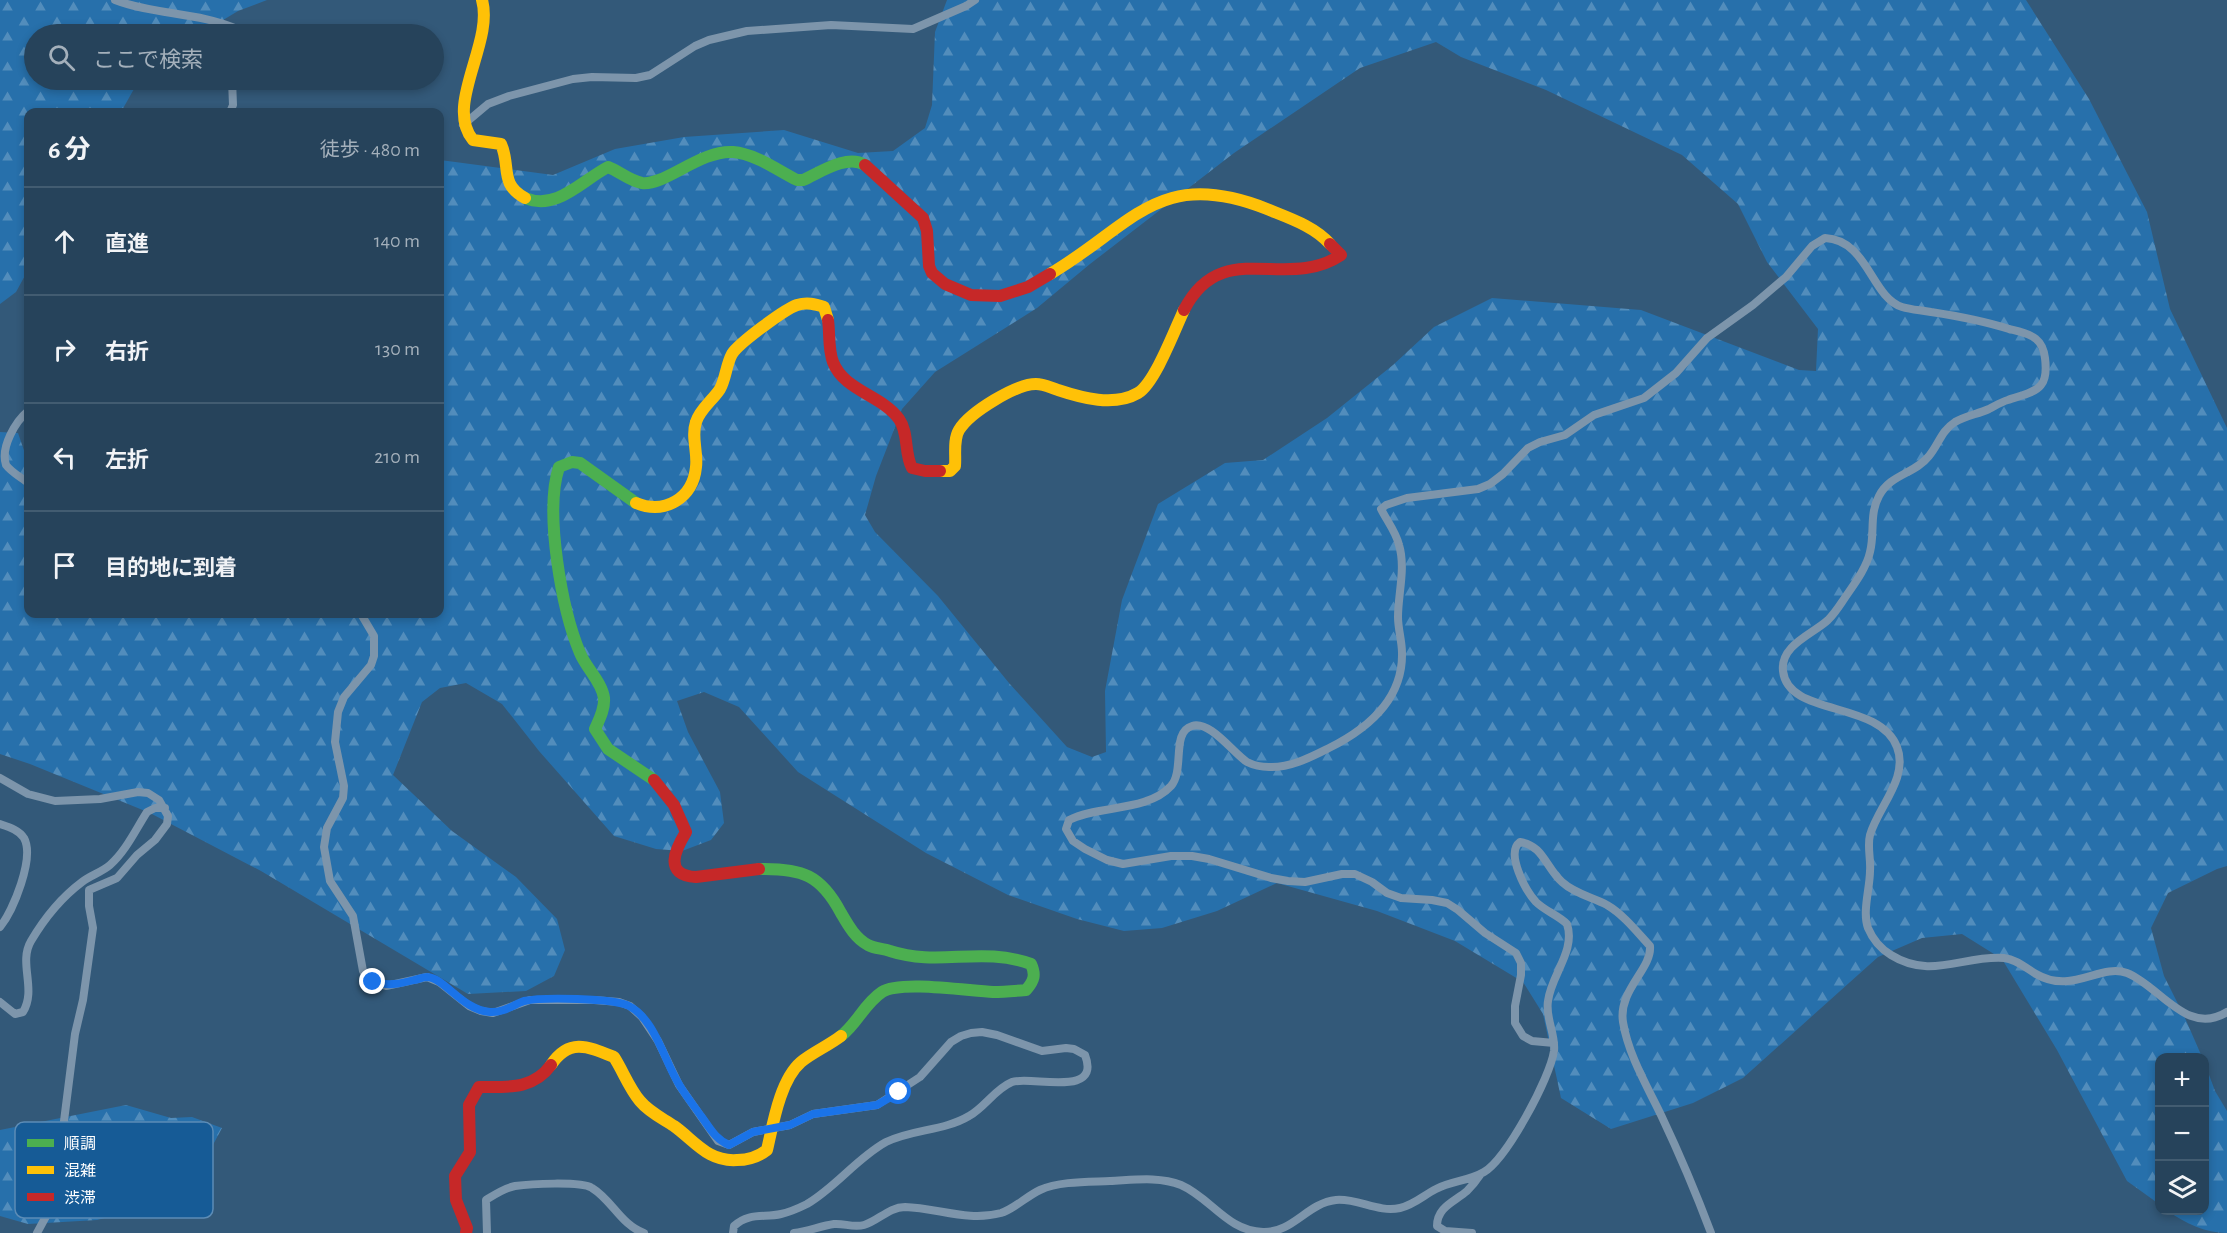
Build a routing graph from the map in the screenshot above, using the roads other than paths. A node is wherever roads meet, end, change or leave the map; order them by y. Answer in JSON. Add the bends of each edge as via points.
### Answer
{"nodes":[{"id":1,"x":115,"y":0,"type":"edge"},
{"id":2,"x":482,"y":0,"type":"edge"},
{"id":3,"x":975,"y":0,"type":"edge"},
{"id":4,"x":226,"y":24,"type":"edge"},
{"id":5,"x":232,"y":90,"type":"edge"},
{"id":6,"x":232,"y":108,"type":"edge"},
{"id":7,"x":464,"y":125,"type":"junction"},
{"id":8,"x":24,"y":416,"type":"edge"},
{"id":9,"x":24,"y":480,"type":"edge"},
{"id":10,"x":363,"y":618,"type":"edge"},
{"id":11,"x":0,"y":778,"type":"edge"},
{"id":12,"x":165,"y":808,"type":"junction"},
{"id":13,"x":0,"y":824,"type":"edge"},
{"id":14,"x":0,"y":927,"type":"edge"},
{"id":15,"x":0,"y":1002,"type":"edge"},
{"id":16,"x":2227,"y":1012,"type":"edge"},
{"id":17,"x":1554,"y":1043,"type":"junction"},
{"id":18,"x":64,"y":1122,"type":"edge"},
{"id":19,"x":772,"y":1128,"type":"junction"},
{"id":20,"x":1482,"y":1173,"type":"junction"},
{"id":21,"x":45,"y":1218,"type":"edge"},
{"id":22,"x":37,"y":1233,"type":"edge"},
{"id":23,"x":466,"y":1233,"type":"edge"},
{"id":24,"x":487,"y":1233,"type":"edge"},
{"id":25,"x":644,"y":1233,"type":"edge"},
{"id":26,"x":733,"y":1233,"type":"edge"},
{"id":27,"x":794,"y":1233,"type":"edge"},
{"id":28,"x":1472,"y":1233,"type":"edge"},
{"id":29,"x":1712,"y":1233,"type":"edge"}],
"edges":[{"from":1,"to":4,"type":"street"},
{"from":2,"to":7,"type":"street","via":[[484,22],[467,85]]},
{"from":3,"to":7,"type":"street","via":[[913,29],[831,25],[747,31],[718,38],[694,46],[650,75],[592,77],[509,96],[488,104]]},
{"from":5,"to":6,"type":"street"},
{"from":7,"to":19,"type":"street","via":[[473,140],[501,144],[511,188],[543,205],[608,167],[644,183],[717,153],[750,155],[797,180],[847,161],[862,163],[923,217],[928,226],[928,262],[932,272],[959,292],[974,296],[994,297],[1024,288],[1142,209],[1179,195],[1225,196],[1262,207],[1314,230],[1341,255],[1320,268],[1237,269],[1213,276],[1191,297],[1140,393],[1108,400],[1036,384],[1014,392],[985,406],[959,431],[955,466],[950,471],[912,468],[906,458],[900,421],[886,405],[837,371],[828,315],[824,307],[809,302],[780,314],[729,358],[722,384],[694,427],[696,471],[679,498],[666,507],[645,506],[630,499],[580,463],[559,467],[554,490],[556,554],[581,654],[604,696],[596,729],[602,744],[655,781],[682,816],[686,832],[672,857],[680,871],[692,877],[748,869],[801,873],[828,889],[847,925],[867,944],[910,957],[1015,957],[1031,964],[1035,973],[1026,990],[997,992],[929,986],[884,990],[865,1006],[846,1032],[801,1062],[786,1084]]},
{"from":8,"to":9,"type":"street","via":[[7,436],[2,455],[6,465]]},
{"from":10,"to":19,"type":"street","via":[[374,636],[374,656],[344,697],[338,712],[335,742],[343,798],[327,828],[324,847],[330,881],[353,916],[367,977],[386,986],[427,977],[469,1006],[493,1013],[523,1002],[545,1000],[594,1000],[630,1006],[658,1041],[679,1085],[718,1141],[729,1145],[753,1132]]},
{"from":11,"to":12,"type":"street","via":[[28,794],[56,801],[138,792],[148,793]]},
{"from":12,"to":15,"type":"street","via":[[147,812],[115,860],[81,883],[40,927],[26,950],[29,985],[28,1004],[23,1012],[15,1014]]},
{"from":12,"to":18,"type":"street","via":[[167,824],[155,840],[117,878],[89,890],[93,928]]},
{"from":13,"to":14,"type":"street","via":[[21,835],[27,851],[16,901]]},
{"from":16,"to":17,"type":"street","via":[[2210,1019],[2184,1014],[2126,972],[2059,982],[2000,958],[1923,968],[1894,957],[1871,934],[1866,923],[1870,835],[1896,781],[1897,745],[1882,727],[1793,692],[1786,684],[1782,667],[1794,645],[1839,607],[1864,566],[1870,552],[1872,513],[1884,487],[1929,458],[1951,425],[2038,389],[2045,375],[2045,355],[2043,347],[2030,335],[1893,303],[1862,260],[1842,242],[1825,238],[1812,246],[1786,277],[1707,338],[1676,373],[1644,398],[1594,415],[1565,435],[1528,448],[1490,484],[1407,498],[1381,509],[1400,547],[1398,620],[1402,652],[1396,687],[1376,717],[1306,759],[1269,767],[1247,761],[1212,731],[1193,725],[1182,735],[1180,763],[1175,779],[1165,791],[1130,806],[1082,813],[1069,820],[1066,829],[1073,841],[1107,860],[1123,864],[1191,856],[1288,881],[1355,874],[1401,898],[1447,903],[1516,953],[1521,975],[1515,1023],[1523,1036],[1532,1041]]},
{"from":17,"to":20,"type":"street","via":[[1550,1066],[1531,1107],[1499,1158]]},
{"from":17,"to":29,"type":"street","via":[[1548,998],[1569,945],[1568,924],[1536,902],[1525,885],[1513,854],[1520,842],[1539,850],[1553,873],[1569,888],[1616,912],[1650,946],[1649,957],[1629,989],[1622,1020],[1639,1068]]},
{"from":19,"to":23,"type":"street","via":[[770,1143],[762,1155],[744,1160],[711,1157],[644,1106],[614,1057],[574,1045],[564,1048],[531,1083],[479,1087],[475,1091],[469,1105],[470,1152],[455,1176],[456,1200]]},
{"from":19,"to":26,"type":"street","via":[[813,1114],[877,1105],[920,1077],[951,1042],[971,1033],[997,1035],[1042,1051],[1074,1049],[1085,1055],[1087,1061],[1085,1074],[1072,1082],[1013,1082],[968,1117],[885,1143],[813,1200],[780,1215],[747,1218],[734,1226]]},
{"from":20,"to":27,"type":"street","via":[[1437,1188],[1401,1208],[1377,1208],[1344,1200],[1324,1202],[1272,1232],[1253,1231],[1230,1222],[1179,1185],[1160,1180],[1131,1180],[1044,1188],[1002,1212],[968,1217],[903,1207],[865,1225],[835,1224]]},
{"from":20,"to":28,"type":"street","via":[[1469,1189],[1440,1210],[1437,1218],[1437,1226],[1446,1231]]},
{"from":21,"to":22,"type":"street"},
{"from":24,"to":25,"type":"street","via":[[486,1200],[495,1194],[513,1186],[583,1184],[594,1189],[625,1222]]}]}
